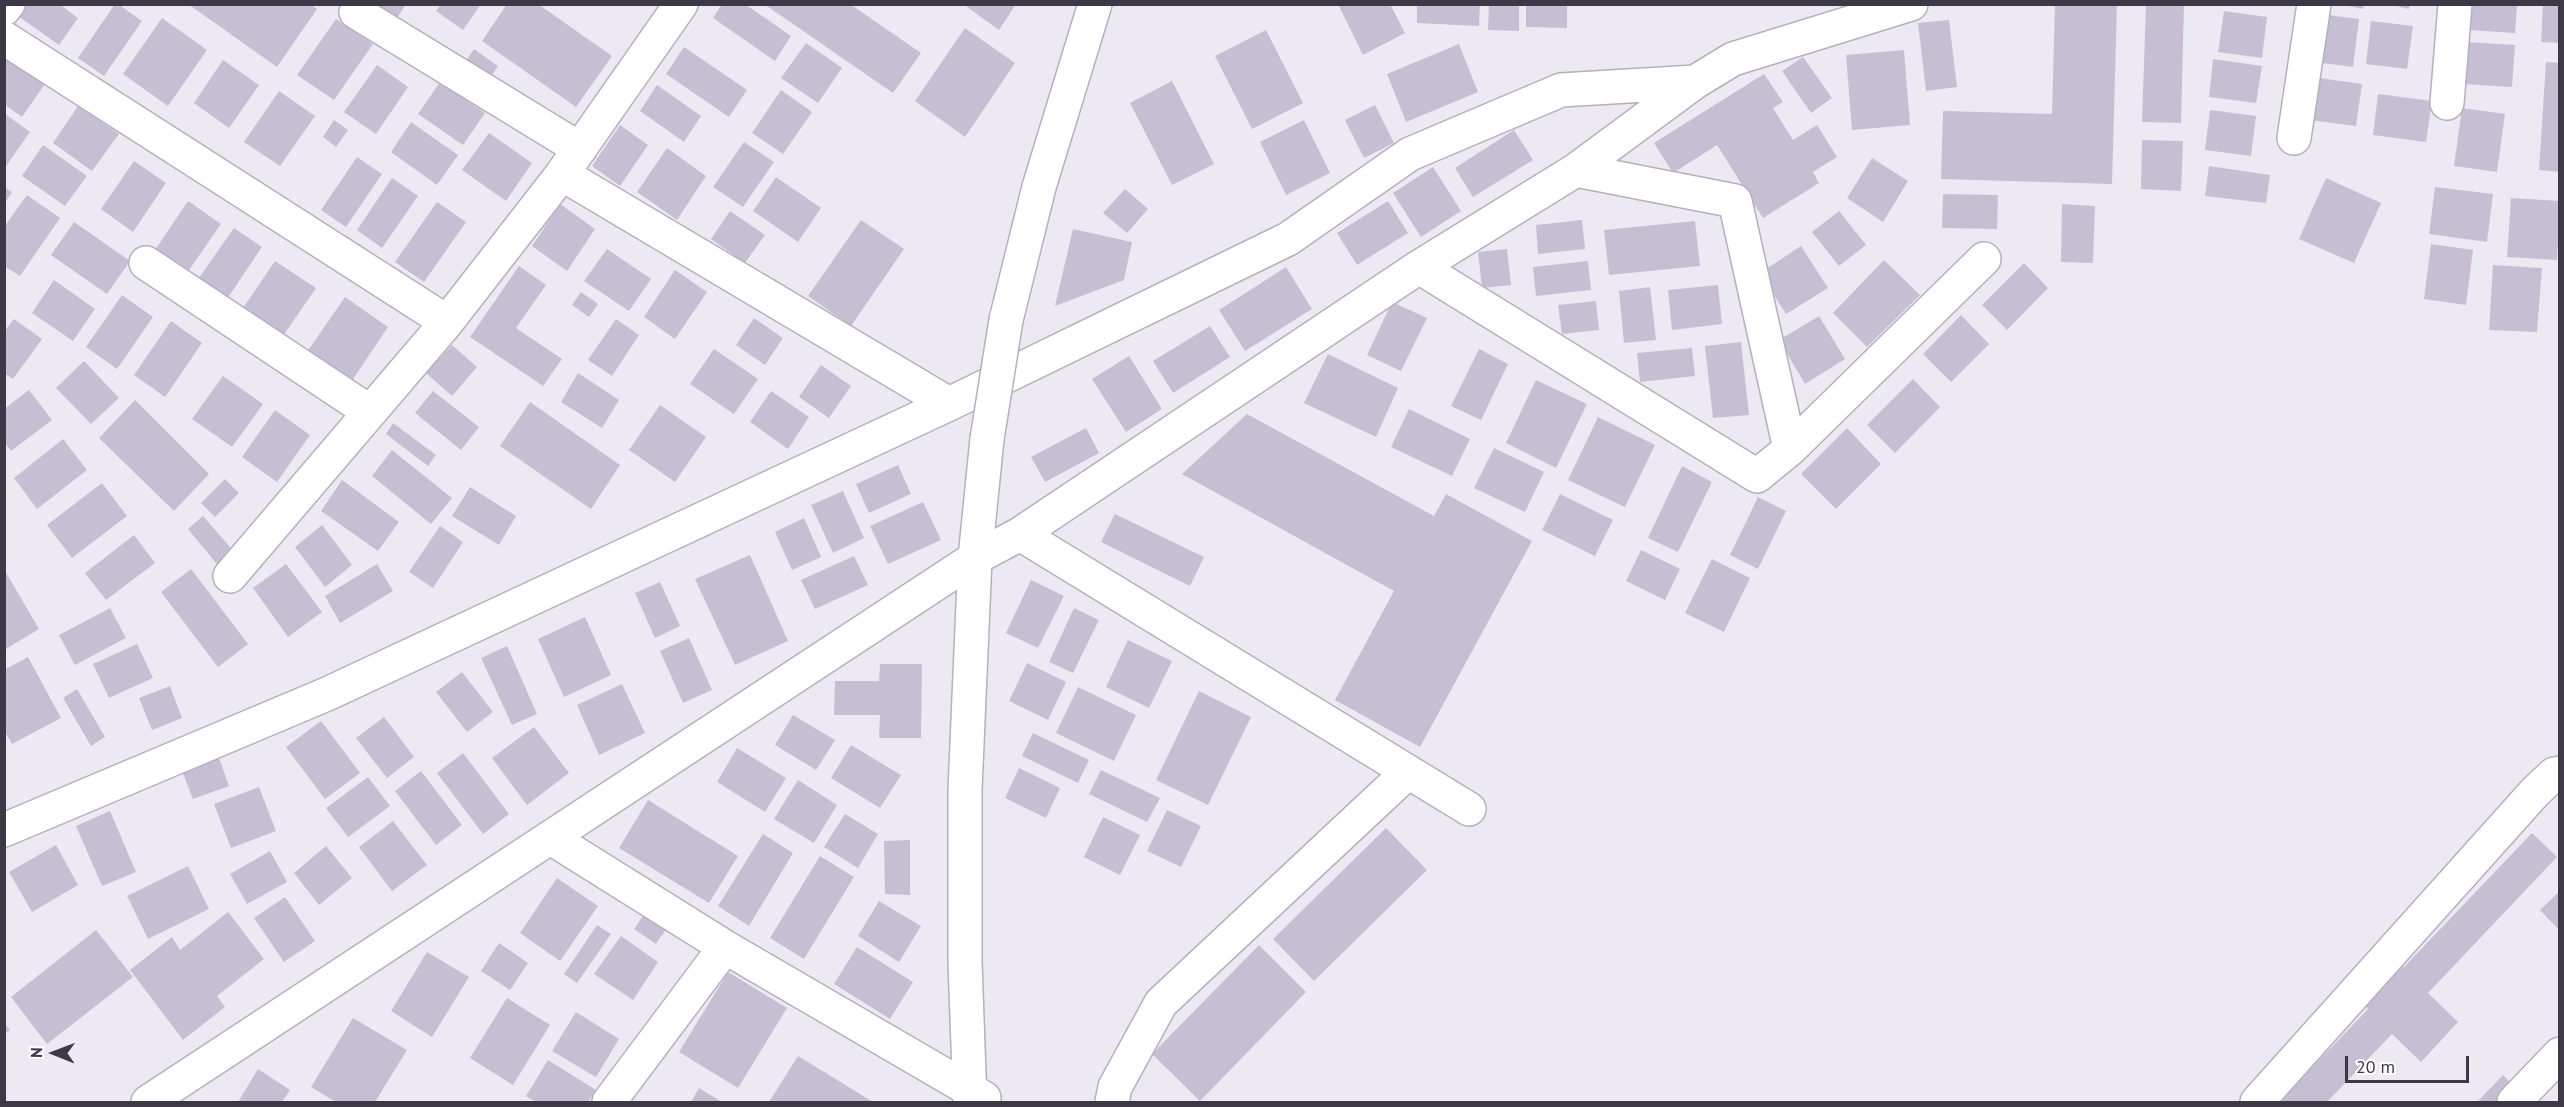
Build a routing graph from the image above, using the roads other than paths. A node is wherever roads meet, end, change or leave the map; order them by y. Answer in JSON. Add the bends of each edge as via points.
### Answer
{"nodes":[{"id":1,"x":8,"y":4,"type":"edge"},
{"id":2,"x":681,"y":4,"type":"edge"},
{"id":3,"x":1095,"y":4,"type":"edge"},
{"id":4,"x":1911,"y":4,"type":"edge"},
{"id":5,"x":2314,"y":4,"type":"edge"},
{"id":6,"x":2455,"y":4,"type":"edge"},
{"id":7,"x":4,"y":9,"type":"edge"},
{"id":8,"x":356,"y":12,"type":"dead end"},
{"id":9,"x":4,"y":38,"type":"edge"},
{"id":10,"x":1695,"y":82,"type":"junction"},
{"id":11,"x":2447,"y":103,"type":"dead end"},
{"id":12,"x":2294,"y":138,"type":"dead end"},
{"id":13,"x":571,"y":161,"type":"junction"},
{"id":14,"x":1576,"y":170,"type":"junction"},
{"id":15,"x":1984,"y":259,"type":"dead end"},
{"id":16,"x":146,"y":263,"type":"dead end"},
{"id":17,"x":1419,"y":267,"type":"junction"},
{"id":18,"x":447,"y":322,"type":"junction"},
{"id":19,"x":949,"y":404,"type":"junction"},
{"id":20,"x":370,"y":412,"type":"junction"},
{"id":21,"x":1790,"y":449,"type":"junction"},
{"id":22,"x":1020,"y":534,"type":"junction"},
{"id":23,"x":975,"y":558,"type":"junction"},
{"id":24,"x":230,"y":576,"type":"dead end"},
{"id":25,"x":1408,"y":771,"type":"junction"},
{"id":26,"x":2559,"y":772,"type":"edge"},
{"id":27,"x":1469,"y":809,"type":"dead end"},
{"id":28,"x":4,"y":830,"type":"edge"},
{"id":29,"x":551,"y":838,"type":"junction"},
{"id":30,"x":725,"y":947,"type":"junction"},
{"id":31,"x":2559,"y":1054,"type":"edge"},
{"id":32,"x":978,"y":1098,"type":"edge"},
{"id":33,"x":148,"y":1102,"type":"edge"},
{"id":34,"x":609,"y":1102,"type":"edge"},
{"id":35,"x":1112,"y":1102,"type":"edge"},
{"id":36,"x":2257,"y":1102,"type":"edge"},
{"id":37,"x":2514,"y":1102,"type":"edge"}],
"edges":[{"from":1,"to":7,"type":"street"},
{"from":2,"to":13,"type":"street"},
{"from":3,"to":23,"type":"street","bridge":true,"via":[[1039,187],[1006,320],[987,439]]},
{"from":4,"to":10,"type":"street","via":[[1733,59]]},
{"from":5,"to":12,"type":"street"},
{"from":6,"to":11,"type":"street"},
{"from":8,"to":13,"type":"street"},
{"from":9,"to":18,"type":"street"},
{"from":10,"to":14,"type":"street"},
{"from":10,"to":19,"type":"street","via":[[1561,90],[1421,149],[1288,239]]},
{"from":13,"to":18,"type":"street"},
{"from":13,"to":19,"type":"street"},
{"from":14,"to":17,"type":"street"},
{"from":14,"to":21,"type":"street","via":[[1735,201]]},
{"from":15,"to":21,"type":"street"},
{"from":16,"to":20,"type":"street"},
{"from":17,"to":21,"type":"street","via":[[1757,476]]},
{"from":17,"to":22,"type":"street"},
{"from":18,"to":20,"type":"street"},
{"from":19,"to":28,"type":"street","via":[[327,694]]},
{"from":20,"to":24,"type":"street"},
{"from":22,"to":23,"type":"street"},
{"from":22,"to":25,"type":"street"},
{"from":23,"to":29,"type":"street"},
{"from":23,"to":32,"type":"street","via":[[965,790],[965,962]]},
{"from":25,"to":27,"type":"street"},
{"from":25,"to":35,"type":"street","via":[[1161,1003],[1115,1087]]},
{"from":26,"to":36,"type":"street","via":[[2535,792]]},
{"from":29,"to":30,"type":"street"},
{"from":29,"to":33,"type":"street"},
{"from":30,"to":32,"type":"street"},
{"from":30,"to":34,"type":"street"},
{"from":31,"to":37,"type":"street"}]}
